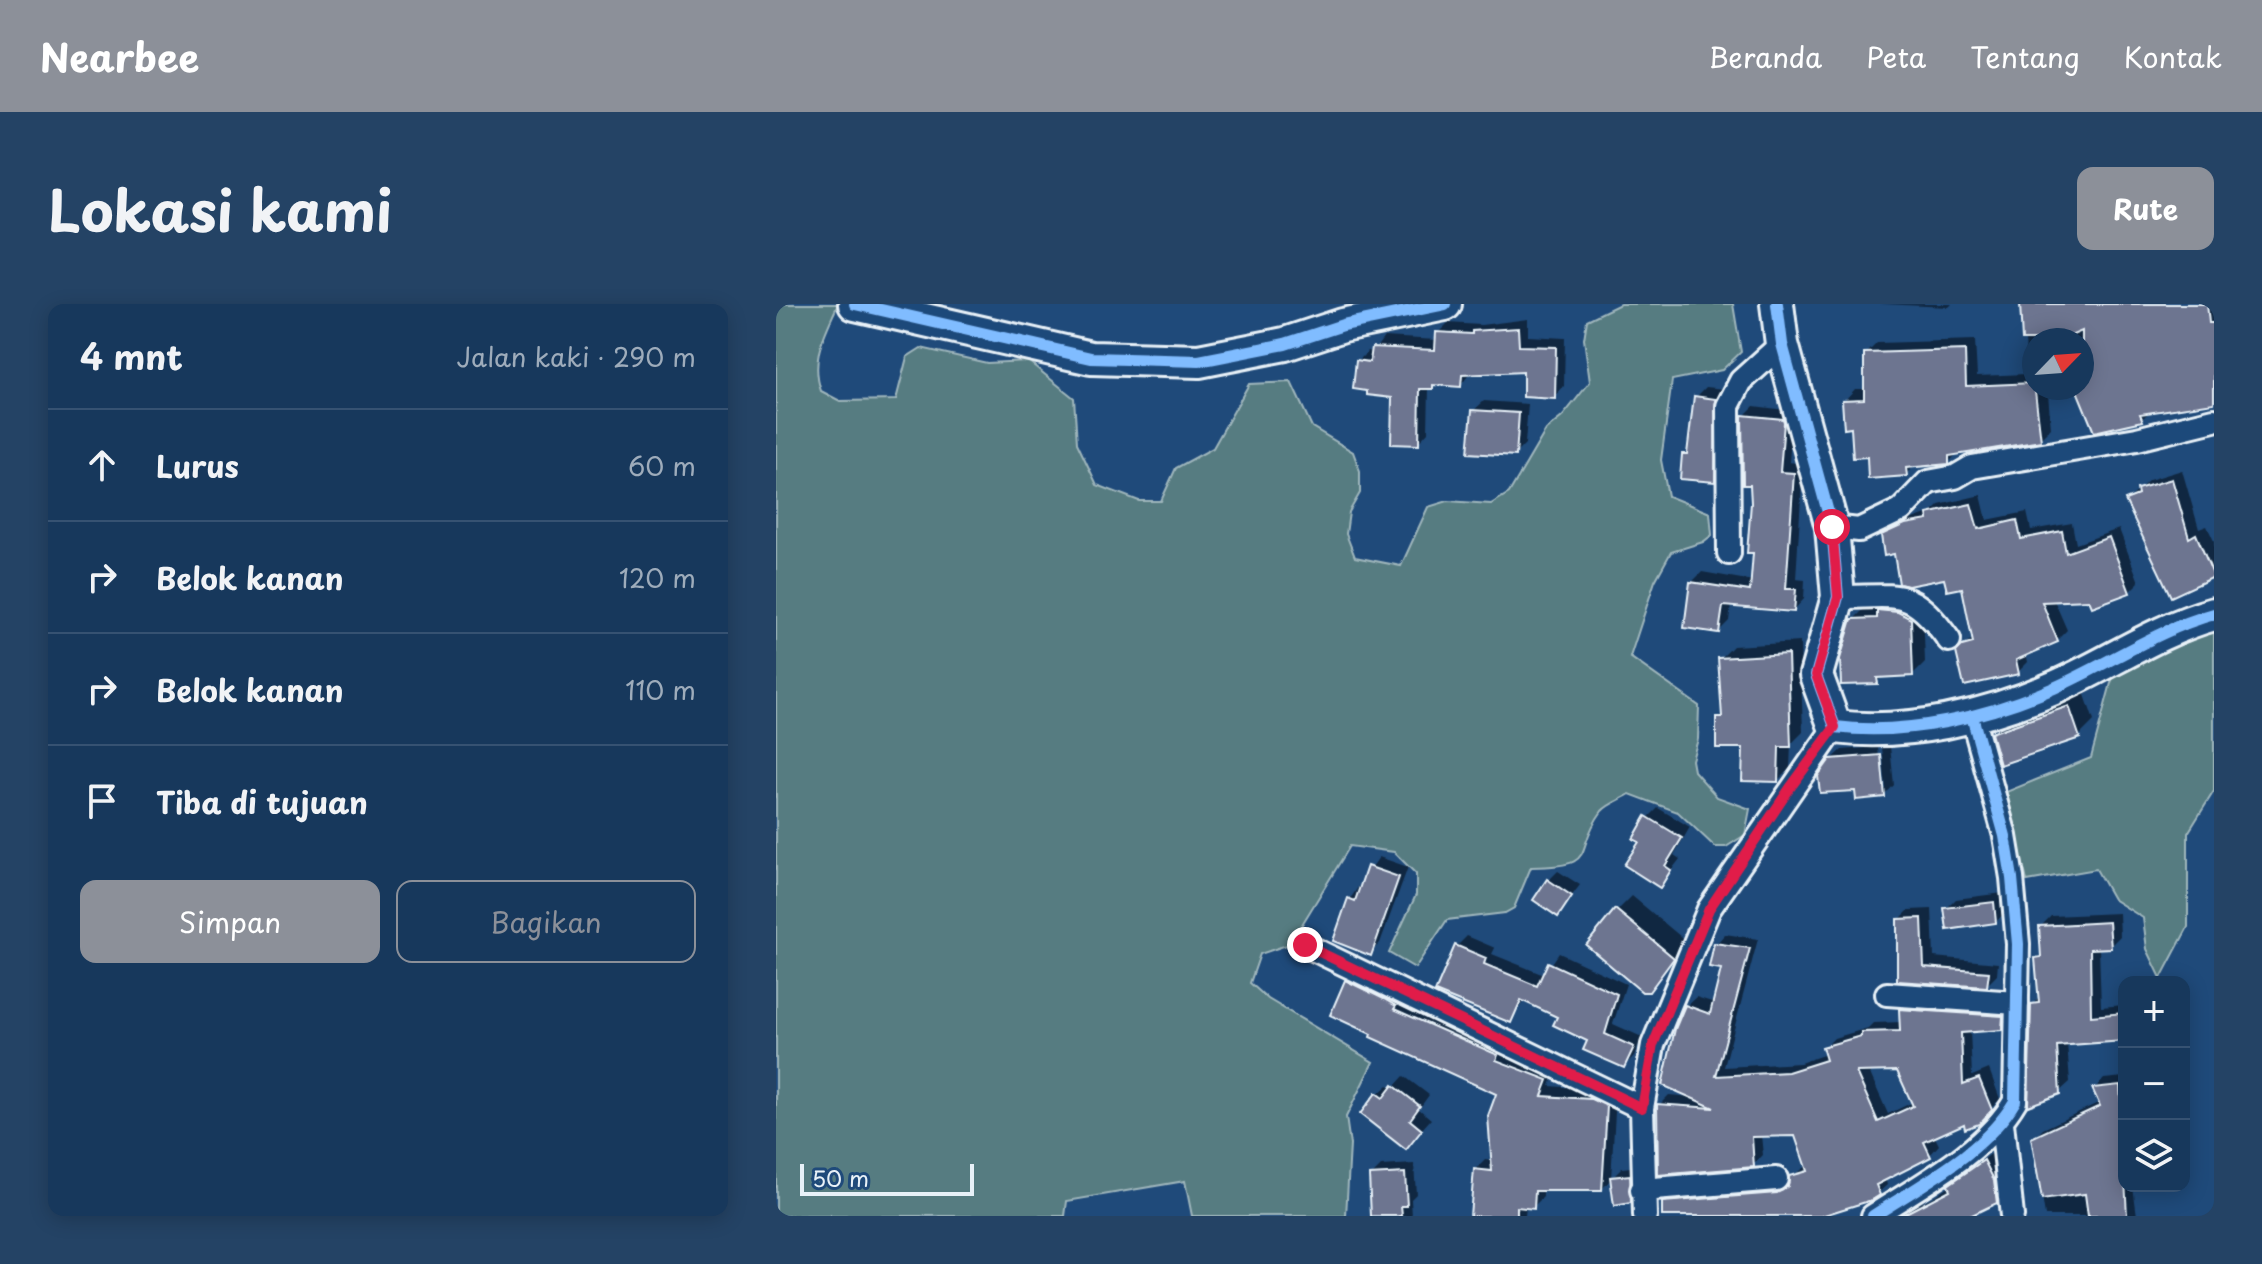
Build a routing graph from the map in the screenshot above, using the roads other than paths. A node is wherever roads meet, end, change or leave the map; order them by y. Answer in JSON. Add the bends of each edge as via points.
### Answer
{"nodes":[{"id":1,"x":855,"y":304,"type":"edge"},
{"id":2,"x":1445,"y":304,"type":"edge"},
{"id":3,"x":1777,"y":304,"type":"edge"},
{"id":4,"x":1782,"y":344,"type":"junction"},
{"id":5,"x":2214,"y":420,"type":"edge"},
{"id":6,"x":1832,"y":527,"type":"junction"},
{"id":7,"x":1729,"y":553,"type":"dead end"},
{"id":8,"x":1838,"y":597,"type":"junction"},
{"id":9,"x":2214,"y":614,"type":"edge"},
{"id":10,"x":1949,"y":640,"type":"dead end"},
{"id":11,"x":1972,"y":716,"type":"junction"},
{"id":12,"x":1835,"y":727,"type":"junction"},
{"id":13,"x":1305,"y":945,"type":"dead end"},
{"id":14,"x":1887,"y":994,"type":"dead end"},
{"id":15,"x":2017,"y":1003,"type":"junction"},
{"id":16,"x":1642,"y":1108,"type":"junction"},
{"id":17,"x":2002,"y":1123,"type":"junction"},
{"id":18,"x":1776,"y":1179,"type":"dead end"},
{"id":19,"x":1642,"y":1190,"type":"junction"},
{"id":20,"x":1636,"y":1216,"type":"edge"},
{"id":21,"x":1645,"y":1216,"type":"edge"},
{"id":22,"x":1873,"y":1216,"type":"edge"},
{"id":23,"x":2012,"y":1216,"type":"edge"}],
"edges":[{"from":1,"to":2,"type":"street","via":[[1091,358],[1186,361],[1285,344],[1343,325]]},
{"from":3,"to":4,"type":"street"},
{"from":4,"to":6,"type":"street"},
{"from":4,"to":7,"type":"street","via":[[1741,381],[1728,406]]},
{"from":5,"to":6,"type":"street","via":[[1972,467],[1928,482],[1901,510],[1859,530]]},
{"from":6,"to":8,"type":"street"},
{"from":8,"to":10,"type":"street","via":[[1911,598]]},
{"from":8,"to":12,"type":"street","via":[[1816,675]]},
{"from":9,"to":11,"type":"street","via":[[2177,624],[2054,688]]},
{"from":11,"to":12,"type":"street","via":[[1866,731]]},
{"from":11,"to":15,"type":"street","via":[[2005,836],[2018,944]]},
{"from":12,"to":16,"type":"street","via":[[1709,909],[1653,1045]]},
{"from":13,"to":16,"type":"street"},
{"from":14,"to":15,"type":"street"},
{"from":15,"to":17,"type":"street","via":[[2015,1101]]},
{"from":16,"to":19,"type":"street"},
{"from":17,"to":22,"type":"street"},
{"from":17,"to":23,"type":"street"},
{"from":18,"to":19,"type":"street"},
{"from":19,"to":21,"type":"street"},
{"from":20,"to":21,"type":"street"}]}
